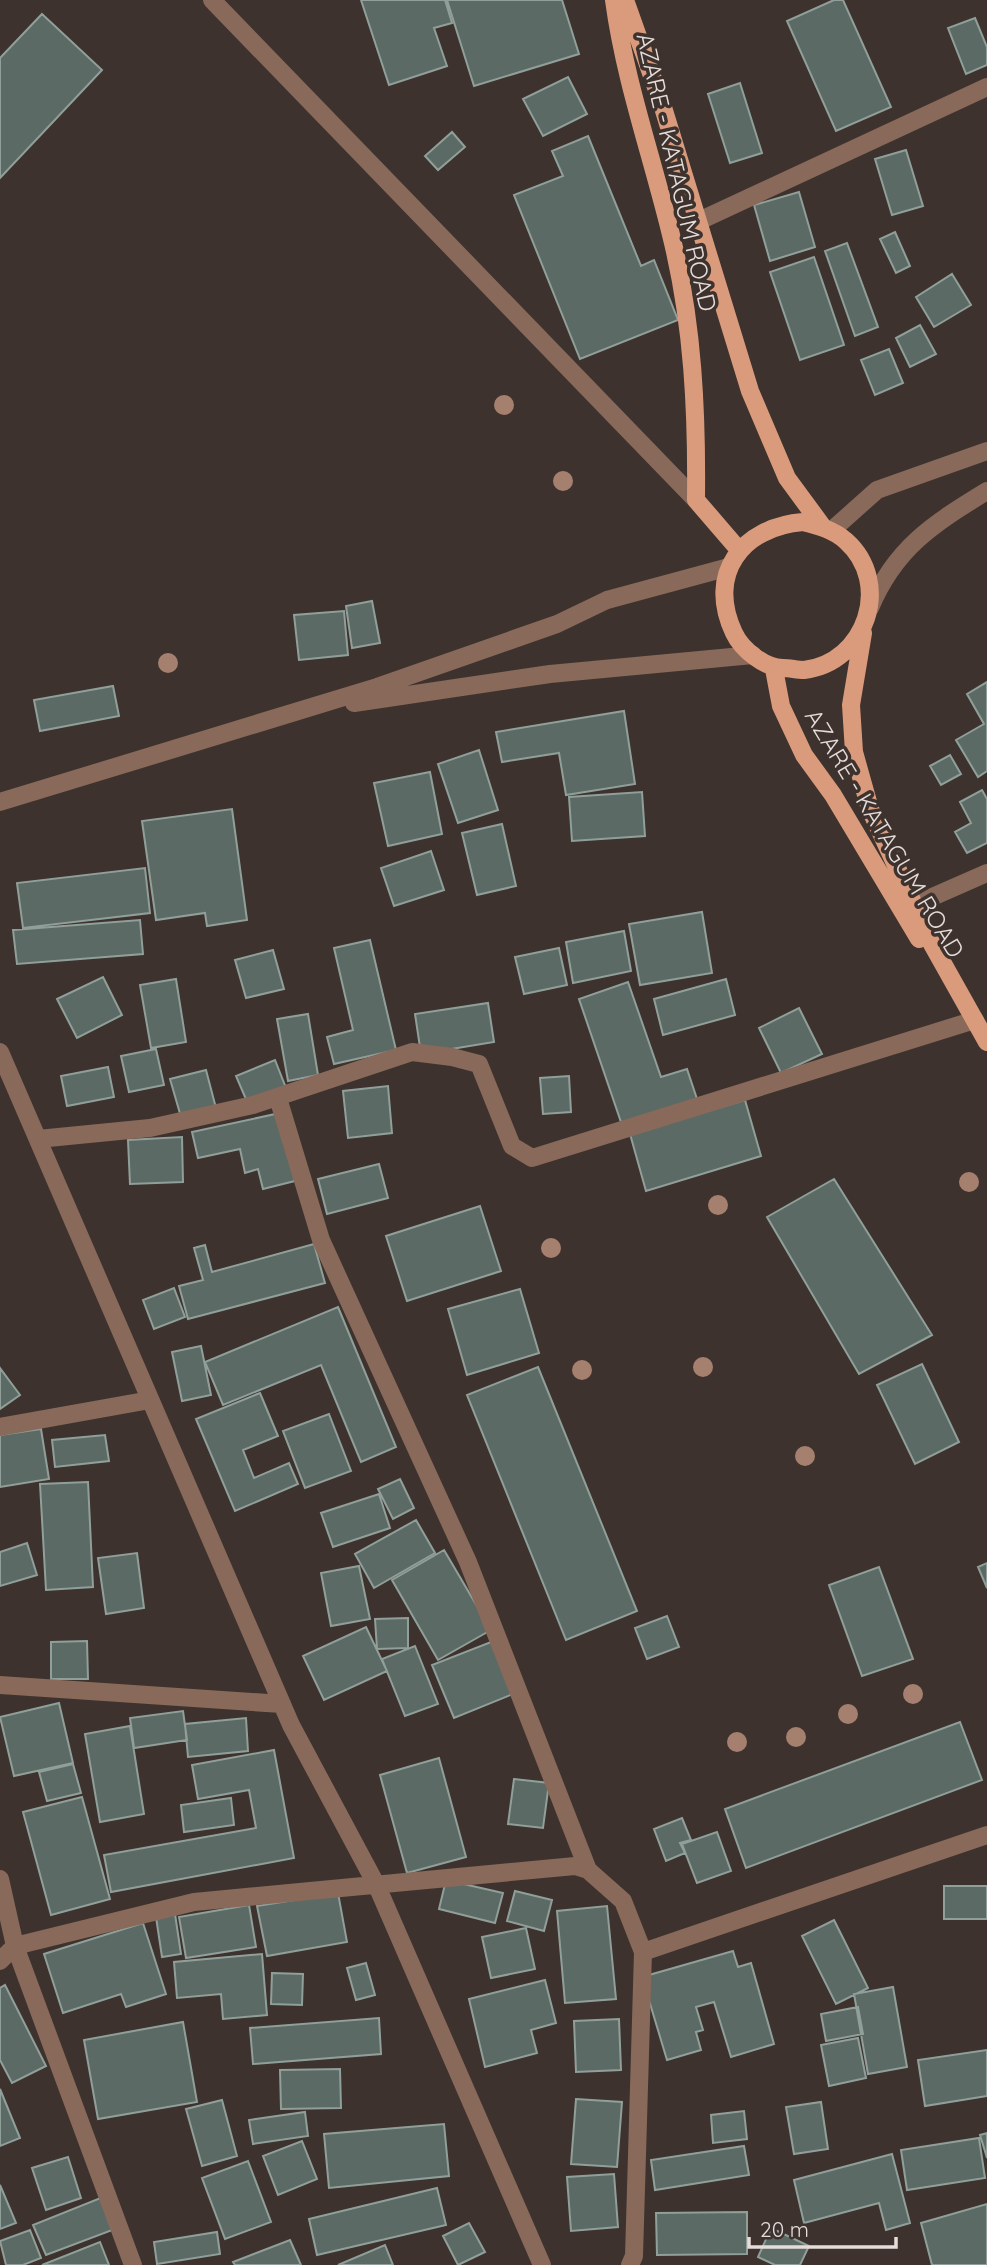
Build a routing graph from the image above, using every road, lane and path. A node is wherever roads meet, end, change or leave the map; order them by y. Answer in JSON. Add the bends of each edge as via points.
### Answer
{"nodes":[{"id":1,"x":212,"y":0,"type":"edge"},
{"id":2,"x":614,"y":0,"type":"edge"},
{"id":3,"x":626,"y":0,"type":"edge"},
{"id":4,"x":987,"y":87,"type":"edge"},
{"id":5,"x":699,"y":221,"type":"junction"},
{"id":6,"x":987,"y":451,"type":"edge"},
{"id":7,"x":987,"y":491,"type":"edge"},
{"id":8,"x":696,"y":499,"type":"junction"},
{"id":9,"x":827,"y":529,"type":"junction"},
{"id":10,"x":739,"y":550,"type":"junction"},
{"id":11,"x":729,"y":567,"type":"junction"},
{"id":12,"x":870,"y":608,"type":"junction"},
{"id":13,"x":863,"y":628,"type":"junction"},
{"id":14,"x":753,"y":655,"type":"junction"},
{"id":15,"x":774,"y":669,"type":"junction"},
{"id":16,"x":299,"y":712,"type":"junction"},
{"id":17,"x":0,"y":802,"type":"edge"},
{"id":18,"x":987,"y":873,"type":"edge"},
{"id":19,"x":914,"y":905,"type":"junction"},
{"id":20,"x":973,"y":1017,"type":"junction"},
{"id":21,"x":987,"y":1042,"type":"edge"},
{"id":22,"x":0,"y":1052,"type":"edge"},
{"id":23,"x":278,"y":1098,"type":"junction"},
{"id":24,"x":37,"y":1139,"type":"junction"},
{"id":25,"x":150,"y":1399,"type":"junction"},
{"id":26,"x":0,"y":1427,"type":"edge"},
{"id":27,"x":0,"y":1685,"type":"edge"},
{"id":28,"x":282,"y":1704,"type":"junction"},
{"id":29,"x":987,"y":1835,"type":"edge"},
{"id":30,"x":588,"y":1870,"type":"junction"},
{"id":31,"x":0,"y":1880,"type":"edge"},
{"id":32,"x":377,"y":1886,"type":"junction"},
{"id":33,"x":4,"y":1924,"type":"edge"},
{"id":34,"x":15,"y":1946,"type":"junction"},
{"id":35,"x":643,"y":1952,"type":"junction"},
{"id":36,"x":0,"y":1962,"type":"edge"},
{"id":37,"x":133,"y":2265,"type":"edge"},
{"id":38,"x":542,"y":2265,"type":"edge"},
{"id":39,"x":630,"y":2265,"type":"edge"}],
"edges":[{"from":1,"to":8,"type":"street"},
{"from":2,"to":8,"type":"main road","name":"AZARE - KATAGUM ROAD","via":[[686,310],[695,409]]},
{"from":3,"to":5,"type":"main road","name":"AZARE - KATAGUM ROAD"},
{"from":4,"to":5,"type":"street"},
{"from":5,"to":9,"type":"main road","name":"AZARE - KATAGUM ROAD","via":[[770,442],[787,478]]},
{"from":6,"to":9,"type":"street","via":[[877,490]]},
{"from":7,"to":12,"type":"street","via":[[913,543],[883,577]]},
{"from":8,"to":10,"type":"main road"},
{"from":9,"to":10,"type":"main road","via":[[803,522],[783,524],[759,533]]},
{"from":9,"to":12,"type":"main road","name":"AZARE - KATAGUM ROAD","via":[[846,542],[867,572]]},
{"from":10,"to":11,"type":"main road"},
{"from":11,"to":14,"type":"main road","via":[[723,590],[726,615],[736,637]]},
{"from":11,"to":16,"type":"street","via":[[607,600],[557,624]]},
{"from":12,"to":13,"type":"main road","name":"AZARE - KATAGUM ROAD"},
{"from":13,"to":15,"type":"main road","name":"AZARE - KATAGUM ROAD","via":[[854,643],[827,663],[803,670]]},
{"from":13,"to":19,"type":"main road","name":"AZARE - KATAGUM ROAD","via":[[851,705],[854,752],[870,809]]},
{"from":14,"to":15,"type":"main road"},
{"from":14,"to":16,"type":"street","via":[[550,674]]},
{"from":15,"to":20,"type":"main road","name":"AZARE - KATAGUM ROAD","via":[[781,706],[804,755],[935,965]]},
{"from":16,"to":17,"type":"street"},
{"from":18,"to":19,"type":"street"},
{"from":19,"to":20,"type":"main road","name":"AZARE - KATAGUM ROAD"},
{"from":20,"to":21,"type":"main road","name":"AZARE - KATAGUM ROAD"},
{"from":20,"to":23,"type":"street","via":[[532,1158],[512,1146],[479,1064],[452,1056],[412,1052]]},
{"from":22,"to":24,"type":"street"},
{"from":23,"to":24,"type":"street","via":[[150,1128]]},
{"from":23,"to":30,"type":"street","via":[[321,1240],[468,1562]]},
{"from":24,"to":25,"type":"street"},
{"from":25,"to":26,"type":"street"},
{"from":25,"to":28,"type":"street"},
{"from":27,"to":28,"type":"street"},
{"from":28,"to":32,"type":"street"},
{"from":29,"to":35,"type":"street"},
{"from":30,"to":32,"type":"street","via":[[575,1866]]},
{"from":30,"to":35,"type":"street","via":[[623,1901]]},
{"from":31,"to":33,"type":"street"},
{"from":32,"to":34,"type":"street","via":[[194,1902]]},
{"from":32,"to":38,"type":"street"},
{"from":33,"to":34,"type":"street"},
{"from":34,"to":36,"type":"street"},
{"from":34,"to":37,"type":"street"},
{"from":35,"to":39,"type":"street","via":[[634,2256]]}]}
